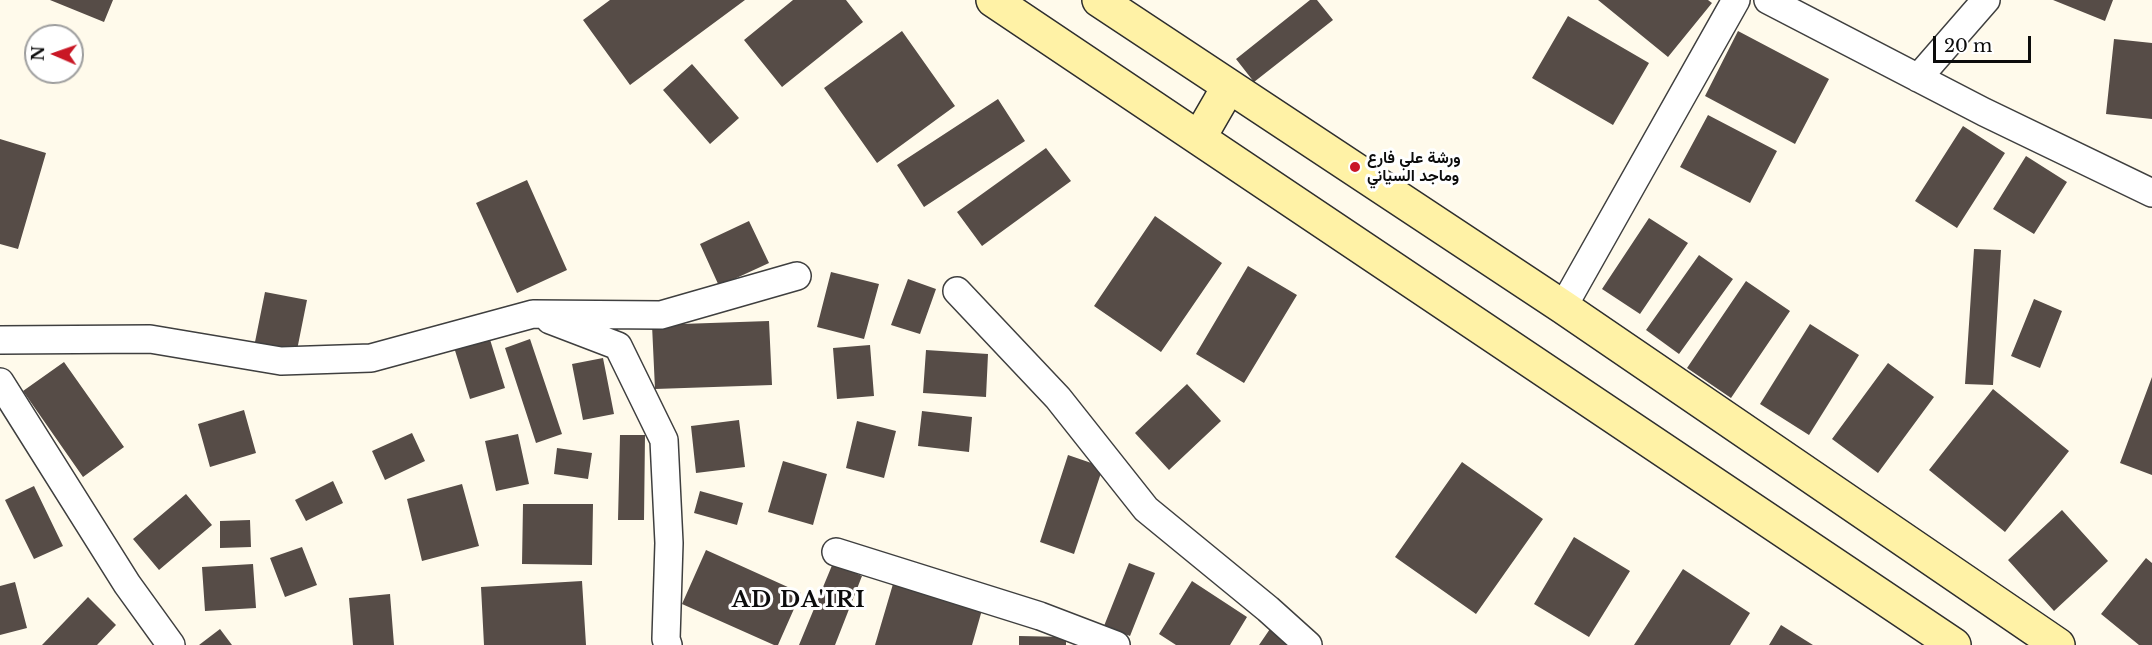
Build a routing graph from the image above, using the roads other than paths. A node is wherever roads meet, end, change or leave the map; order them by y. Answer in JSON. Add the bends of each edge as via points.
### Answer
{"nodes":[{"id":1,"x":993,"y":0,"type":"edge"},
{"id":2,"x":1099,"y":0,"type":"edge"},
{"id":3,"x":1736,"y":0,"type":"edge"},
{"id":4,"x":1768,"y":0,"type":"edge"},
{"id":5,"x":1986,"y":0,"type":"edge"},
{"id":6,"x":1918,"y":78,"type":"junction"},
{"id":7,"x":1229,"y":86,"type":"junction"},
{"id":8,"x":1199,"y":138,"type":"junction"},
{"id":9,"x":2152,"y":193,"type":"edge"},
{"id":10,"x":797,"y":276,"type":"dead end"},
{"id":11,"x":957,"y":291,"type":"dead end"},
{"id":12,"x":1563,"y":307,"type":"junction"},
{"id":13,"x":533,"y":314,"type":"junction"},
{"id":14,"x":0,"y":340,"type":"edge"},
{"id":15,"x":0,"y":382,"type":"edge"},
{"id":16,"x":836,"y":552,"type":"dead end"},
{"id":17,"x":171,"y":645,"type":"edge"},
{"id":18,"x":668,"y":645,"type":"edge"},
{"id":19,"x":1116,"y":645,"type":"edge"},
{"id":20,"x":1308,"y":645,"type":"edge"},
{"id":21,"x":1954,"y":645,"type":"edge"},
{"id":22,"x":2058,"y":645,"type":"edge"}],
"edges":[{"from":1,"to":8,"type":"main road"},
{"from":2,"to":7,"type":"main road"},
{"from":3,"to":12,"type":"street"},
{"from":4,"to":6,"type":"street"},
{"from":5,"to":6,"type":"street"},
{"from":6,"to":9,"type":"street"},
{"from":7,"to":8,"type":"main road"},
{"from":7,"to":12,"type":"main road"},
{"from":8,"to":21,"type":"main road"},
{"from":10,"to":13,"type":"street","via":[[661,315]]},
{"from":11,"to":20,"type":"street","via":[[1058,399],[1146,509]]},
{"from":12,"to":22,"type":"main road"},
{"from":13,"to":14,"type":"street","via":[[370,358],[281,361],[150,339]]},
{"from":13,"to":18,"type":"street","via":[[618,346],[664,440]]},
{"from":15,"to":17,"type":"street","via":[[127,584]]},
{"from":16,"to":19,"type":"street","via":[[1040,616]]}]}
